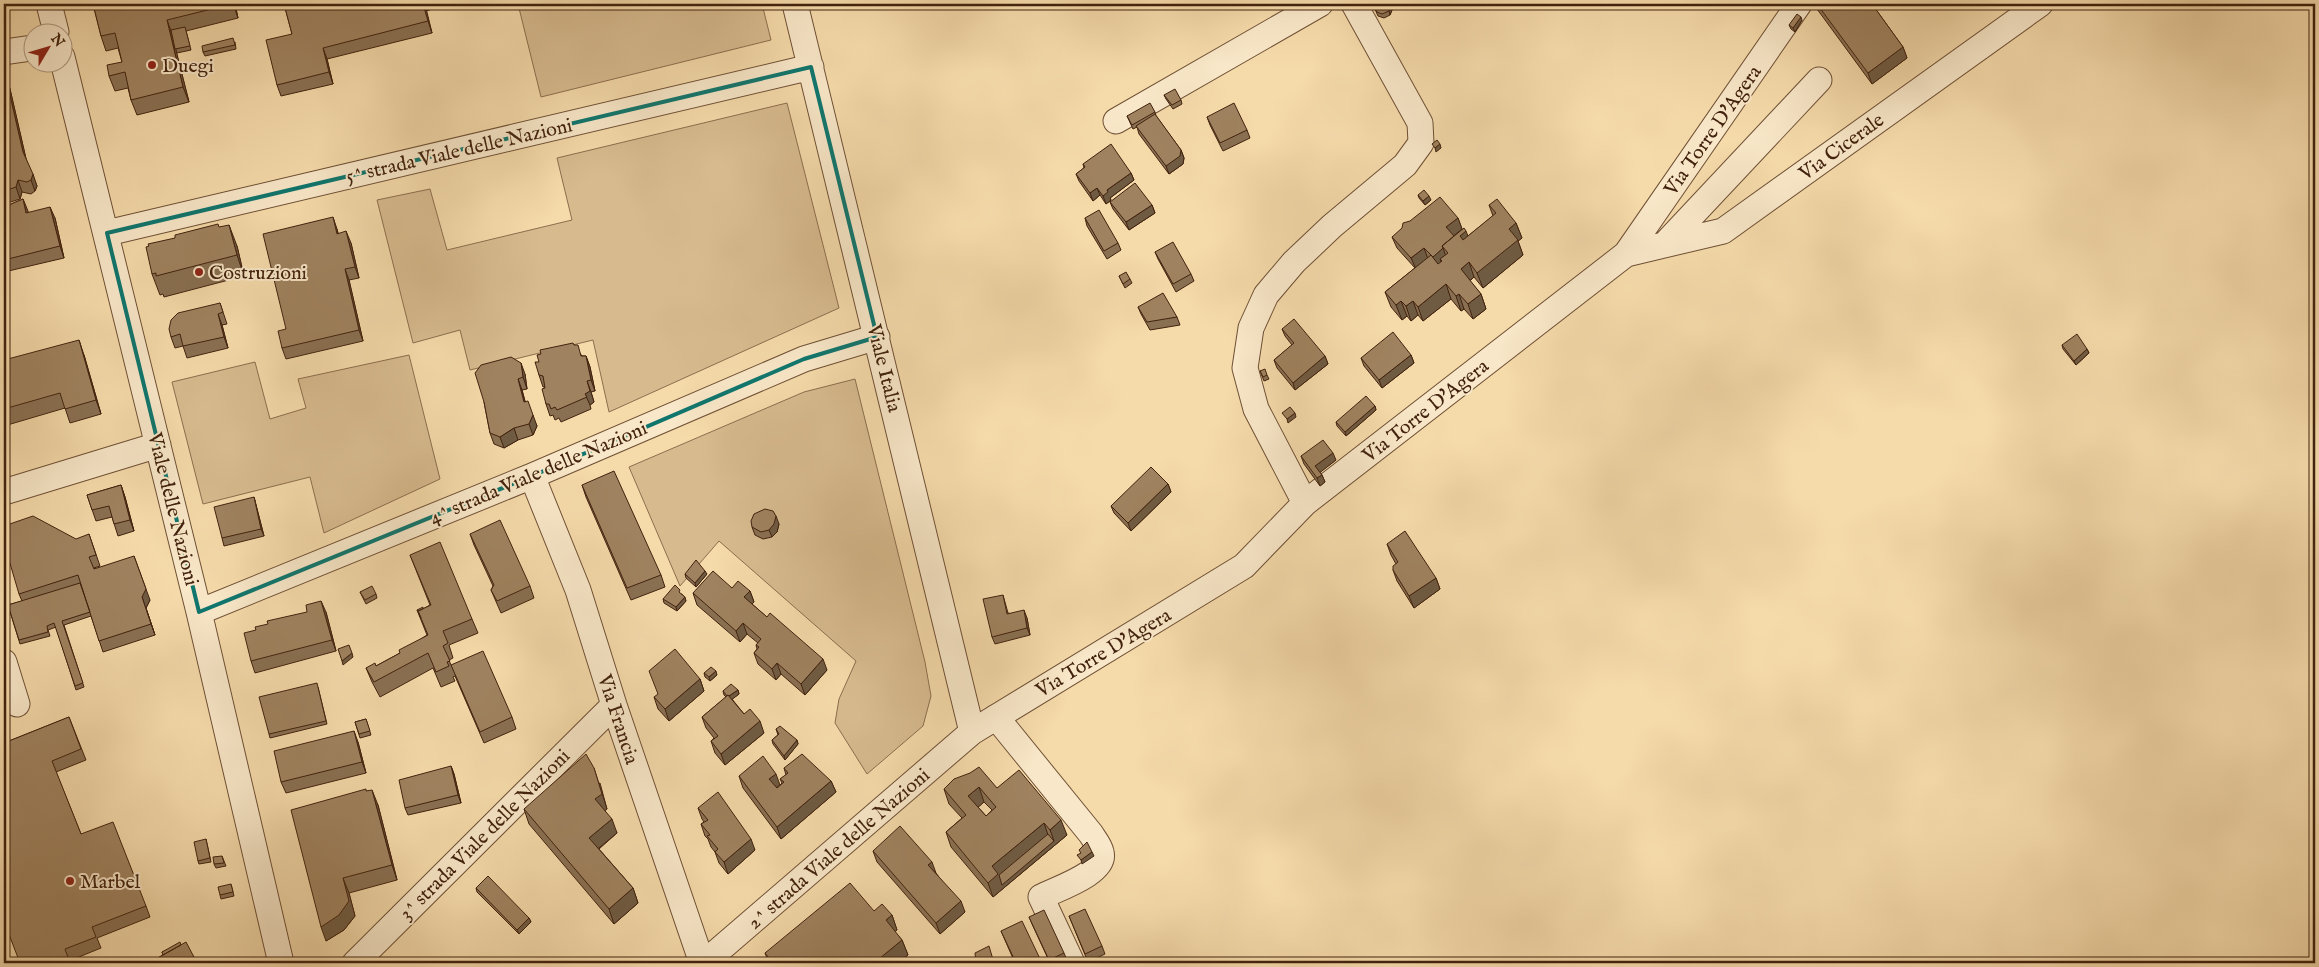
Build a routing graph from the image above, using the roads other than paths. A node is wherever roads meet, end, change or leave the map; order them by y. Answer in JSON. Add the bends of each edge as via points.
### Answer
{"nodes":[{"id":1,"x":49,"y":4,"type":"edge"},
{"id":2,"x":795,"y":4,"type":"edge"},
{"id":3,"x":1320,"y":4,"type":"edge"},
{"id":4,"x":1354,"y":4,"type":"edge"},
{"id":5,"x":1799,"y":4,"type":"edge"},
{"id":6,"x":2040,"y":4,"type":"edge"},
{"id":7,"x":54,"y":22,"type":"edge"},
{"id":8,"x":22,"y":49,"type":"edge"},
{"id":9,"x":4,"y":52,"type":"edge"},
{"id":10,"x":811,"y":67,"type":"junction"},
{"id":11,"x":66,"y":72,"type":"edge"},
{"id":12,"x":1820,"y":80,"type":"dead end"},
{"id":13,"x":1116,"y":121,"type":"dead end"},
{"id":14,"x":106,"y":233,"type":"junction"},
{"id":15,"x":1664,"y":245,"type":"junction"},
{"id":16,"x":1626,"y":254,"type":"junction"},
{"id":17,"x":877,"y":336,"type":"junction"},
{"id":18,"x":158,"y":445,"type":"junction"},
{"id":19,"x":532,"y":476,"type":"junction"},
{"id":20,"x":4,"y":492,"type":"edge"},
{"id":21,"x":1305,"y":503,"type":"junction"},
{"id":22,"x":200,"y":612,"type":"junction"},
{"id":23,"x":4,"y":662,"type":"edge"},
{"id":24,"x":17,"y":704,"type":"dead end"},
{"id":25,"x":614,"y":705,"type":"junction"},
{"id":26,"x":996,"y":718,"type":"junction"},
{"id":27,"x":972,"y":732,"type":"junction"},
{"id":28,"x":282,"y":963,"type":"edge"},
{"id":29,"x":355,"y":963,"type":"edge"},
{"id":30,"x":703,"y":963,"type":"edge"},
{"id":31,"x":1072,"y":963,"type":"edge"}],
"edges":[{"from":1,"to":7,"type":"street"},
{"from":2,"to":10,"type":"street","name":"Viale Italia"},
{"from":3,"to":13,"type":"street"},
{"from":4,"to":21,"type":"street","via":[[1420,123],[1421,143],[1405,165],[1294,262],[1266,295],[1251,328],[1245,368],[1256,409]]},
{"from":5,"to":16,"type":"street","name":"Via Torre D'Agera"},
{"from":6,"to":15,"type":"street","name":"Via Cicerale","via":[[1723,231]]},
{"from":8,"to":9,"type":"street"},
{"from":10,"to":14,"type":"street","name":"5^ strada Viale delle Nazioni"},
{"from":10,"to":17,"type":"street","name":"Viale Italia"},
{"from":11,"to":14,"type":"street","name":"Viale delle Nazioni"},
{"from":12,"to":15,"type":"street"},
{"from":14,"to":18,"type":"street","name":"Viale delle Nazioni"},
{"from":15,"to":16,"type":"street","name":"Via Cicerale"},
{"from":16,"to":21,"type":"street","name":"Via Torre D'Agera"},
{"from":17,"to":19,"type":"street","name":"4^ strada Viale delle Nazioni","via":[[804,359]]},
{"from":17,"to":27,"type":"street","name":"Viale Italia"},
{"from":18,"to":20,"type":"street"},
{"from":18,"to":22,"type":"street","name":"Viale delle Nazioni"},
{"from":19,"to":22,"type":"street","name":"4^ strada Viale delle Nazioni"},
{"from":19,"to":25,"type":"street","name":"Via Francia","via":[[578,590]]},
{"from":21,"to":26,"type":"street","name":"Via Torre D'Agera","via":[[1244,566]]},
{"from":22,"to":28,"type":"street","name":"Viale delle Nazioni"},
{"from":23,"to":24,"type":"street"},
{"from":25,"to":29,"type":"street","name":"3^ strada Viale delle Nazioni"},
{"from":25,"to":30,"type":"street","name":"Via Francia"},
{"from":26,"to":27,"type":"street","name":"Via Torre D'Agera"},
{"from":26,"to":31,"type":"street","via":[[1092,834],[1102,852],[1100,862],[1091,873],[1041,896]]},
{"from":27,"to":30,"type":"street","name":"2^ strada Viale delle Nazioni"}]}
